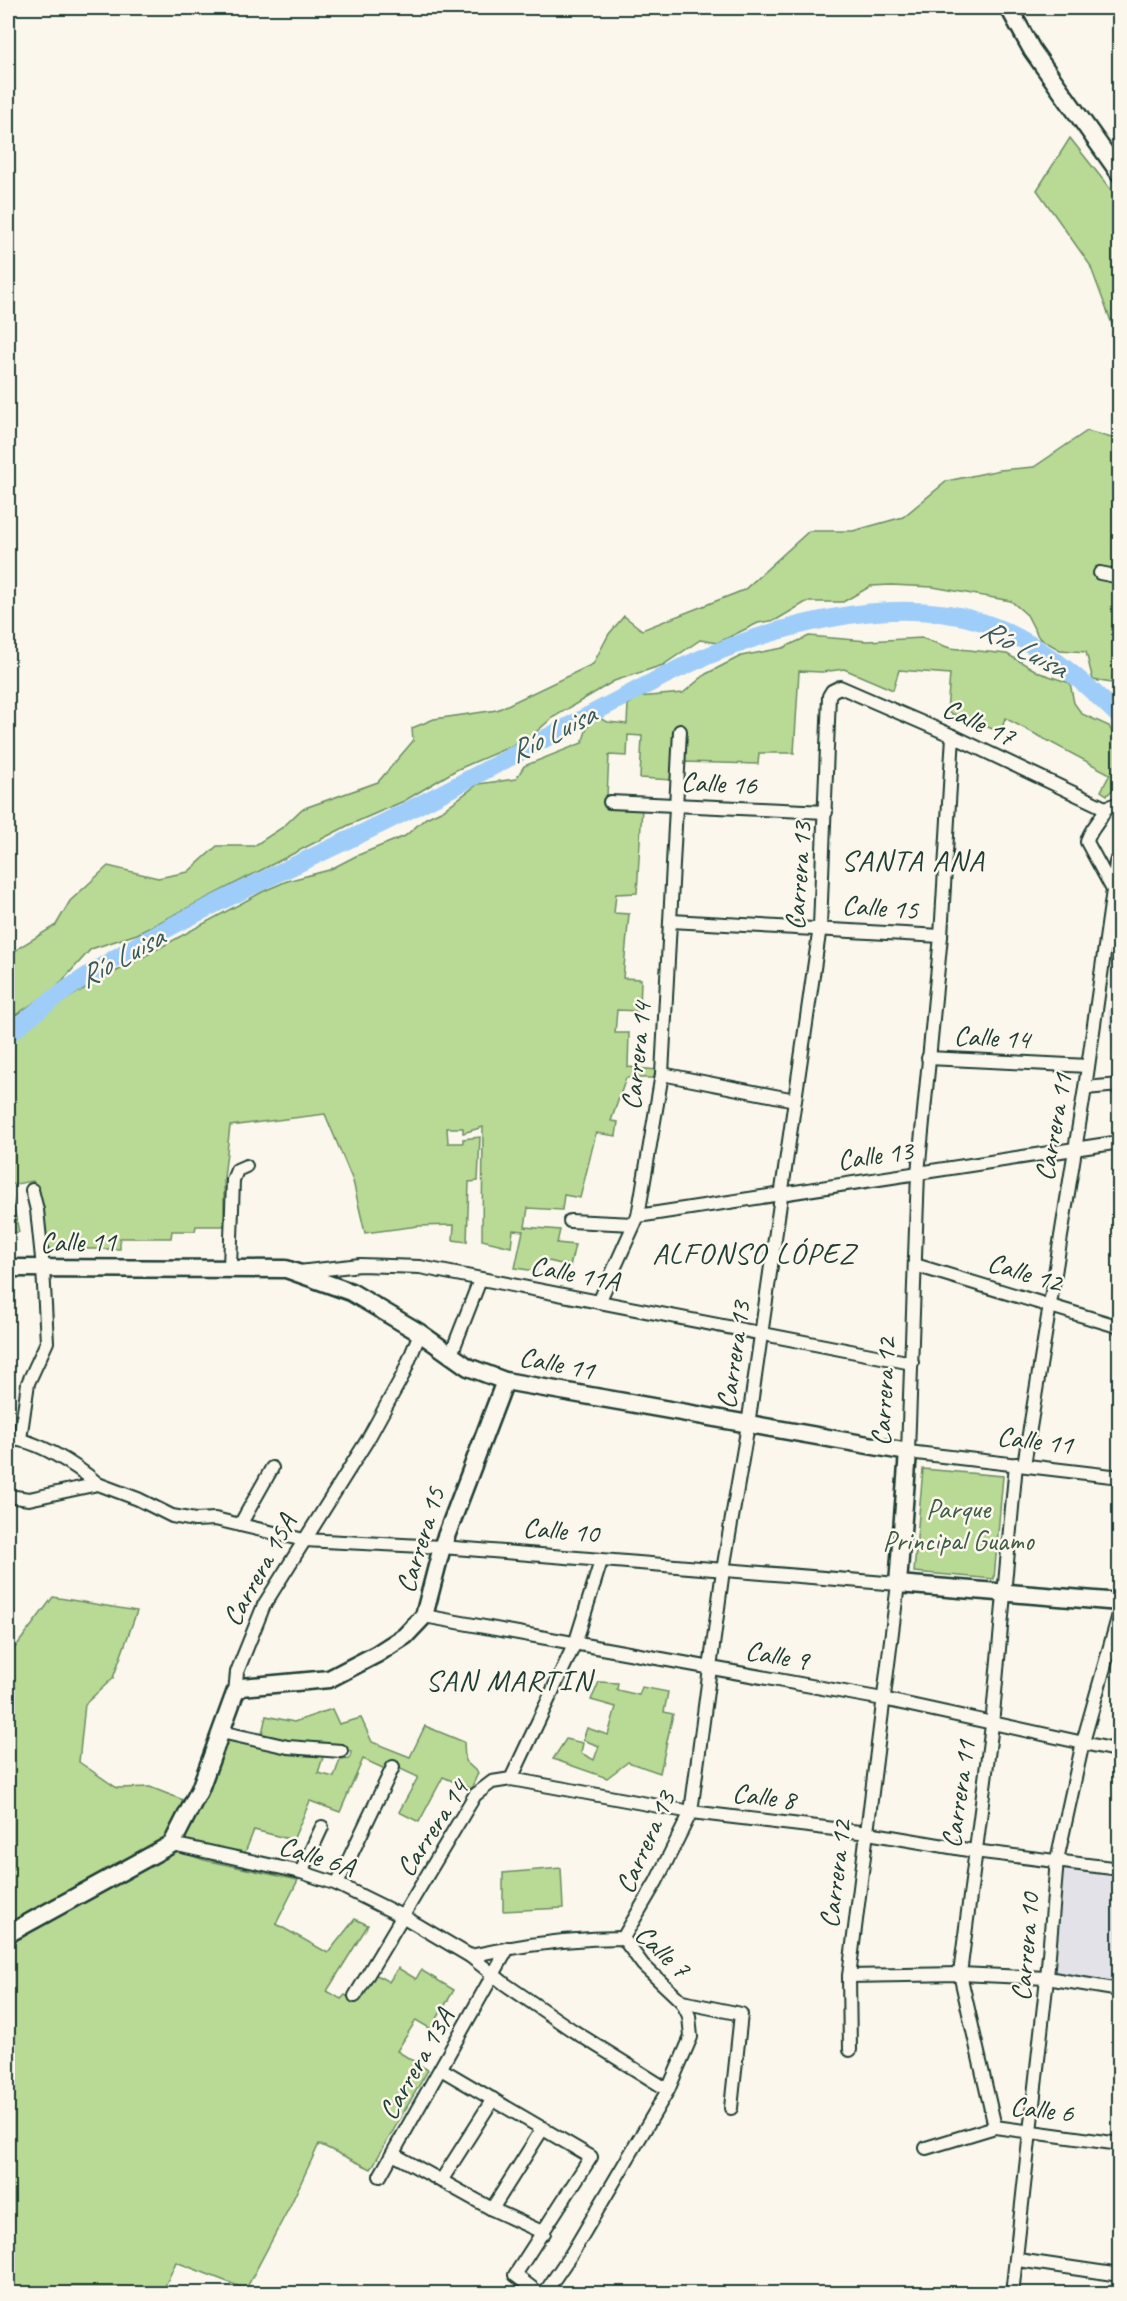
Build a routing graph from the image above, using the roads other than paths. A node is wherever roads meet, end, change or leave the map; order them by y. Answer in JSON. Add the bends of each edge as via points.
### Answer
{"nodes":[{"id":1,"x":1009,"y":8,"type":"edge"},
{"id":2,"x":1119,"y":174,"type":"edge"},
{"id":3,"x":1100,"y":573,"type":"dead end"},
{"id":4,"x":1119,"y":577,"type":"edge"},
{"id":5,"x":832,"y":690,"type":"joint"},
{"id":6,"x":680,"y":730,"type":"dead end"},
{"id":7,"x":953,"y":736,"type":"junction"},
{"id":8,"x":610,"y":802,"type":"dead end"},
{"id":9,"x":1119,"y":803,"type":"edge"},
{"id":10,"x":677,"y":806,"type":"junction"},
{"id":11,"x":1105,"y":808,"type":"junction"},
{"id":12,"x":826,"y":812,"type":"junction"},
{"id":13,"x":1119,"y":859,"type":"edge"},
{"id":14,"x":1113,"y":890,"type":"junction"},
{"id":15,"x":671,"y":921,"type":"junction"},
{"id":16,"x":820,"y":927,"type":"junction"},
{"id":17,"x":941,"y":936,"type":"junction"},
{"id":18,"x":928,"y":1058,"type":"junction"},
{"id":19,"x":1088,"y":1066,"type":"junction"},
{"id":20,"x":662,"y":1074,"type":"junction"},
{"id":21,"x":1119,"y":1085,"type":"edge"},
{"id":22,"x":1085,"y":1088,"type":"junction"},
{"id":23,"x":795,"y":1100,"type":"junction"},
{"id":24,"x":1119,"y":1142,"type":"edge"},
{"id":25,"x":1073,"y":1150,"type":"junction"},
{"id":26,"x":246,"y":1166,"type":"dead end"},
{"id":27,"x":918,"y":1173,"type":"junction"},
{"id":28,"x":32,"y":1190,"type":"dead end"},
{"id":29,"x":780,"y":1193,"type":"junction"},
{"id":30,"x":636,"y":1220,"type":"junction"},
{"id":31,"x":570,"y":1221,"type":"dead end"},
{"id":32,"x":915,"y":1265,"type":"junction"},
{"id":33,"x":230,"y":1267,"type":"junction"},
{"id":34,"x":8,"y":1268,"type":"edge"},
{"id":35,"x":43,"y":1268,"type":"junction"},
{"id":36,"x":299,"y":1272,"type":"junction"},
{"id":37,"x":480,"y":1280,"type":"junction"},
{"id":38,"x":599,"y":1302,"type":"junction"},
{"id":39,"x":1048,"y":1304,"type":"junction"},
{"id":40,"x":1119,"y":1328,"type":"edge"},
{"id":41,"x":420,"y":1333,"type":"junction"},
{"id":42,"x":759,"y":1334,"type":"junction"},
{"id":43,"x":450,"y":1357,"type":"junction"},
{"id":44,"x":912,"y":1363,"type":"junction"},
{"id":45,"x":505,"y":1382,"type":"junction"},
{"id":46,"x":748,"y":1425,"type":"junction"},
{"id":47,"x":14,"y":1439,"type":"edge"},
{"id":48,"x":908,"y":1452,"type":"junction"},
{"id":49,"x":1020,"y":1465,"type":"junction"},
{"id":50,"x":272,"y":1468,"type":"dead end"},
{"id":51,"x":1119,"y":1477,"type":"edge"},
{"id":52,"x":98,"y":1484,"type":"junction"},
{"id":53,"x":8,"y":1496,"type":"edge"},
{"id":54,"x":240,"y":1525,"type":"junction"},
{"id":55,"x":304,"y":1540,"type":"junction"},
{"id":56,"x":442,"y":1547,"type":"junction"},
{"id":57,"x":601,"y":1561,"type":"junction"},
{"id":58,"x":723,"y":1570,"type":"junction"},
{"id":59,"x":898,"y":1584,"type":"junction"},
{"id":60,"x":1005,"y":1591,"type":"junction"},
{"id":61,"x":1119,"y":1602,"type":"edge"},
{"id":62,"x":1119,"y":1611,"type":"edge"},
{"id":63,"x":424,"y":1616,"type":"junction"},
{"id":64,"x":576,"y":1641,"type":"junction"},
{"id":65,"x":711,"y":1668,"type":"junction"},
{"id":66,"x":235,"y":1693,"type":"junction"},
{"id":67,"x":883,"y":1699,"type":"junction"},
{"id":68,"x":992,"y":1725,"type":"junction"},
{"id":69,"x":221,"y":1732,"type":"junction"},
{"id":70,"x":1083,"y":1742,"type":"junction"},
{"id":71,"x":340,"y":1751,"type":"dead end"},
{"id":72,"x":1119,"y":1751,"type":"edge"},
{"id":73,"x":393,"y":1767,"type":"dead end"},
{"id":74,"x":511,"y":1779,"type":"junction"},
{"id":75,"x":691,"y":1812,"type":"junction"},
{"id":76,"x":322,"y":1827,"type":"dead end"},
{"id":77,"x":868,"y":1833,"type":"junction"},
{"id":78,"x":172,"y":1844,"type":"junction"},
{"id":79,"x":974,"y":1851,"type":"junction"},
{"id":80,"x":1057,"y":1860,"type":"junction"},
{"id":81,"x":1119,"y":1869,"type":"edge"},
{"id":82,"x":301,"y":1872,"type":"junction"},
{"id":83,"x":337,"y":1884,"type":"junction"},
{"id":84,"x":404,"y":1917,"type":"junction"},
{"id":85,"x":8,"y":1934,"type":"edge"},
{"id":86,"x":623,"y":1938,"type":"junction"},
{"id":87,"x":508,"y":1948,"type":"junction"},
{"id":88,"x":470,"y":1956,"type":"junction"},
{"id":89,"x":960,"y":1974,"type":"junction"},
{"id":90,"x":494,"y":1975,"type":"junction"},
{"id":91,"x":849,"y":1976,"type":"junction"},
{"id":92,"x":1047,"y":1978,"type":"junction"},
{"id":93,"x":1119,"y":1990,"type":"edge"},
{"id":94,"x":355,"y":1996,"type":"dead end"},
{"id":95,"x":682,"y":2002,"type":"junction"},
{"id":96,"x":850,"y":2050,"type":"dead end"},
{"id":97,"x":441,"y":2069,"type":"junction"},
{"id":98,"x":668,"y":2090,"type":"junction"},
{"id":99,"x":493,"y":2099,"type":"junction"},
{"id":100,"x":731,"y":2108,"type":"dead end"},
{"id":101,"x":995,"y":2127,"type":"junction"},
{"id":102,"x":543,"y":2128,"type":"junction"},
{"id":103,"x":1030,"y":2131,"type":"junction"},
{"id":104,"x":1119,"y":2144,"type":"edge"},
{"id":105,"x":926,"y":2148,"type":"dead end"},
{"id":106,"x":393,"y":2154,"type":"junction"},
{"id":107,"x":380,"y":2176,"type":"dead end"},
{"id":108,"x":441,"y":2181,"type":"junction"},
{"id":109,"x":492,"y":2209,"type":"junction"},
{"id":110,"x":544,"y":2233,"type":"junction"},
{"id":111,"x":1018,"y":2260,"type":"junction"},
{"id":112,"x":1119,"y":2275,"type":"edge"},
{"id":113,"x":542,"y":2294,"type":"edge"},
{"id":114,"x":1012,"y":2294,"type":"edge"}],
"edges":[{"from":1,"to":2,"type":"main road","via":[[1032,50]]},
{"from":3,"to":4,"type":"street"},
{"from":5,"to":7,"type":"street","name":"Calle 17","via":[[840,687]]},
{"from":5,"to":12,"type":"street","name":"Carrera 13"},
{"from":6,"to":10,"type":"street"},
{"from":7,"to":11,"type":"street","name":"Calle 17"},
{"from":7,"to":17,"type":"street","name":"Carrera 12"},
{"from":8,"to":10,"type":"street","name":"Calle 16"},
{"from":9,"to":11,"type":"street"},
{"from":10,"to":12,"type":"street","name":"Calle 16"},
{"from":10,"to":15,"type":"street","name":"Carrera 14"},
{"from":11,"to":14,"type":"street","via":[[1087,842]]},
{"from":12,"to":16,"type":"street","name":"Carrera 13"},
{"from":13,"to":14,"type":"street","name":"Carrera 11"},
{"from":14,"to":19,"type":"street","name":"Carrera 11"},
{"from":15,"to":16,"type":"street","name":"Calle 15"},
{"from":15,"to":20,"type":"street","name":"Carrera 14"},
{"from":16,"to":17,"type":"street","name":"Calle 15"},
{"from":16,"to":23,"type":"street","name":"Carrera 13"},
{"from":17,"to":18,"type":"street","name":"Carrera 12"},
{"from":18,"to":19,"type":"street","name":"Calle 14"},
{"from":18,"to":27,"type":"street","name":"Carrera 12"},
{"from":19,"to":22,"type":"street","name":"Carrera 11"},
{"from":20,"to":23,"type":"street"},
{"from":20,"to":30,"type":"street","name":"Carrera 14"},
{"from":21,"to":22,"type":"street"},
{"from":22,"to":25,"type":"street","name":"Carrera 11"},
{"from":23,"to":29,"type":"street","name":"Carrera 13"},
{"from":24,"to":25,"type":"street","name":"Calle 13"},
{"from":25,"to":27,"type":"street","name":"Calle 13"},
{"from":25,"to":39,"type":"street","name":"Carrera 11"},
{"from":26,"to":33,"type":"street","via":[[237,1170],[233,1180]]},
{"from":27,"to":29,"type":"street","name":"Calle 13"},
{"from":27,"to":32,"type":"street","name":"Carrera 12"},
{"from":28,"to":35,"type":"street","via":[[38,1210]]},
{"from":29,"to":30,"type":"street","name":"Calle 13"},
{"from":29,"to":42,"type":"street","name":"Carrera 13"},
{"from":30,"to":31,"type":"street","name":"Calle 13"},
{"from":30,"to":38,"type":"street","name":"Carrera 14"},
{"from":32,"to":39,"type":"street","name":"Calle 12"},
{"from":32,"to":44,"type":"street","name":"Carrera 12"},
{"from":33,"to":35,"type":"main road","name":"Calle 11"},
{"from":33,"to":36,"type":"main road","name":"Calle 11"},
{"from":34,"to":35,"type":"main road","name":"Calle 11"},
{"from":35,"to":47,"type":"street","via":[[47,1342],[28,1383]]},
{"from":36,"to":37,"type":"street","name":"Calle 11A","via":[[391,1265]]},
{"from":36,"to":41,"type":"main road","name":"Calle 11","via":[[351,1292]]},
{"from":37,"to":38,"type":"street","name":"Calle 11A"},
{"from":37,"to":43,"type":"street"},
{"from":38,"to":42,"type":"street","name":"Calle 11A"},
{"from":39,"to":40,"type":"street","name":"Calle 12"},
{"from":39,"to":49,"type":"street","name":"Carrera 11"},
{"from":41,"to":43,"type":"main road","name":"Calle 11"},
{"from":41,"to":55,"type":"street","name":"Carrera 15A","via":[[403,1375],[373,1430]]},
{"from":42,"to":44,"type":"street","name":"Calle 11A"},
{"from":42,"to":46,"type":"street","name":"Carrera 13"},
{"from":43,"to":45,"type":"main road","name":"Calle 11"},
{"from":44,"to":48,"type":"street","name":"Carrera 12"},
{"from":45,"to":46,"type":"main road","name":"Calle 11"},
{"from":45,"to":56,"type":"main road","name":"Carrera 15"},
{"from":46,"to":48,"type":"main road","name":"Calle 11"},
{"from":46,"to":58,"type":"street","name":"Carrera 13"},
{"from":47,"to":52,"type":"street","name":"Calle 10","via":[[79,1468]]},
{"from":48,"to":49,"type":"street","name":"Calle 11"},
{"from":48,"to":59,"type":"main road","name":"Carrera 12"},
{"from":49,"to":51,"type":"street","name":"Calle 11"},
{"from":49,"to":60,"type":"street","name":"Carrera 11"},
{"from":50,"to":54,"type":"street"},
{"from":52,"to":53,"type":"street","via":[[29,1500]]},
{"from":52,"to":54,"type":"street","name":"Calle 10","via":[[172,1516]]},
{"from":54,"to":55,"type":"street","name":"Calle 10"},
{"from":55,"to":56,"type":"street","name":"Calle 10"},
{"from":55,"to":66,"type":"street","name":"Carrera 15A","via":[[264,1605],[237,1672]]},
{"from":56,"to":57,"type":"street","name":"Calle 10"},
{"from":56,"to":63,"type":"main road","name":"Carrera 15"},
{"from":57,"to":58,"type":"street","name":"Calle 10"},
{"from":57,"to":64,"type":"street","name":"Carrera 14"},
{"from":58,"to":59,"type":"street","name":"Calle 10"},
{"from":58,"to":65,"type":"street","name":"Carrera 13"},
{"from":59,"to":60,"type":"main road","name":"Calle 10"},
{"from":59,"to":67,"type":"street","name":"Carrera 12"},
{"from":60,"to":61,"type":"main road","name":"Calle 10"},
{"from":60,"to":68,"type":"street","name":"Carrera 11"},
{"from":62,"to":70,"type":"street","name":"Carrera 10"},
{"from":63,"to":64,"type":"street","name":"Calle 9"},
{"from":63,"to":66,"type":"main road","name":"Carrera 15","via":[[405,1636],[329,1679],[247,1685]]},
{"from":64,"to":65,"type":"street","name":"Calle 9"},
{"from":64,"to":74,"type":"street","name":"Carrera 14"},
{"from":65,"to":67,"type":"street","name":"Calle 9"},
{"from":65,"to":75,"type":"street","name":"Carrera 13"},
{"from":66,"to":69,"type":"main road","name":"Carrera 15A"},
{"from":67,"to":68,"type":"street","name":"Calle 9"},
{"from":67,"to":77,"type":"street","name":"Carrera 12"},
{"from":68,"to":70,"type":"street","name":"Calle 9"},
{"from":68,"to":79,"type":"street","name":"Carrera 11"},
{"from":69,"to":71,"type":"street","via":[[288,1746]]},
{"from":69,"to":78,"type":"main road","name":"Carrera 15A","via":[[200,1789]]},
{"from":70,"to":72,"type":"street","name":"Calle 9"},
{"from":70,"to":80,"type":"street","name":"Carrera 10"},
{"from":73,"to":83,"type":"street"},
{"from":74,"to":75,"type":"street","name":"Calle 8"},
{"from":74,"to":84,"type":"street","name":"Carrera 14","via":[[492,1782],[475,1795]]},
{"from":75,"to":77,"type":"street","name":"Calle 8"},
{"from":75,"to":86,"type":"street","name":"Carrera 13"},
{"from":76,"to":82,"type":"street"},
{"from":77,"to":79,"type":"street","name":"Calle 8"},
{"from":77,"to":91,"type":"street","name":"Carrera 12"},
{"from":78,"to":82,"type":"street","name":"Calle 6A"},
{"from":78,"to":85,"type":"main road"},
{"from":79,"to":80,"type":"street","name":"Calle 8"},
{"from":79,"to":89,"type":"street","name":"Carrera 11"},
{"from":80,"to":81,"type":"street","name":"Calle 8"},
{"from":80,"to":92,"type":"street","name":"Carrera 10"},
{"from":82,"to":83,"type":"street","name":"Calle 6A"},
{"from":83,"to":84,"type":"street","name":"Calle 6A"},
{"from":84,"to":88,"type":"street","name":"Calle 6A"},
{"from":84,"to":94,"type":"street","name":"Carrera 14"},
{"from":86,"to":87,"type":"street","name":"Calle 7"},
{"from":86,"to":95,"type":"street","name":"Calle 7","via":[[643,1965]]},
{"from":87,"to":88,"type":"street"},
{"from":87,"to":90,"type":"street"},
{"from":88,"to":90,"type":"street","name":"Calle 6A"},
{"from":89,"to":91,"type":"street"},
{"from":89,"to":92,"type":"street"},
{"from":89,"to":101,"type":"street","name":"Carrera 11"},
{"from":90,"to":97,"type":"street","name":"Carrera 13A"},
{"from":90,"to":98,"type":"street","name":"Calle 6A"},
{"from":91,"to":96,"type":"street","name":"Carrera 12"},
{"from":92,"to":93,"type":"street"},
{"from":92,"to":103,"type":"street","name":"Carrera 10"},
{"from":95,"to":98,"type":"street","via":[[692,2037]]},
{"from":95,"to":100,"type":"street","name":"Calle 7","via":[[741,2014]]},
{"from":97,"to":99,"type":"street"},
{"from":97,"to":106,"type":"street","name":"Carrera 13A"},
{"from":98,"to":113,"type":"street","via":[[583,2235]]},
{"from":99,"to":102,"type":"street"},
{"from":99,"to":108,"type":"street"},
{"from":101,"to":103,"type":"street","name":"Calle 6"},
{"from":101,"to":105,"type":"street","name":"Calle 6"},
{"from":102,"to":109,"type":"street"},
{"from":102,"to":110,"type":"street","via":[[591,2157]]},
{"from":103,"to":104,"type":"street","name":"Calle 6"},
{"from":103,"to":111,"type":"street","name":"Carrera 10"},
{"from":106,"to":107,"type":"street","name":"Carrera 13A"},
{"from":106,"to":108,"type":"street"},
{"from":108,"to":109,"type":"street"},
{"from":109,"to":110,"type":"street"},
{"from":110,"to":113,"type":"street","via":[[516,2275]]},
{"from":111,"to":112,"type":"street"},
{"from":111,"to":114,"type":"street","name":"Carrera 10"}]}
